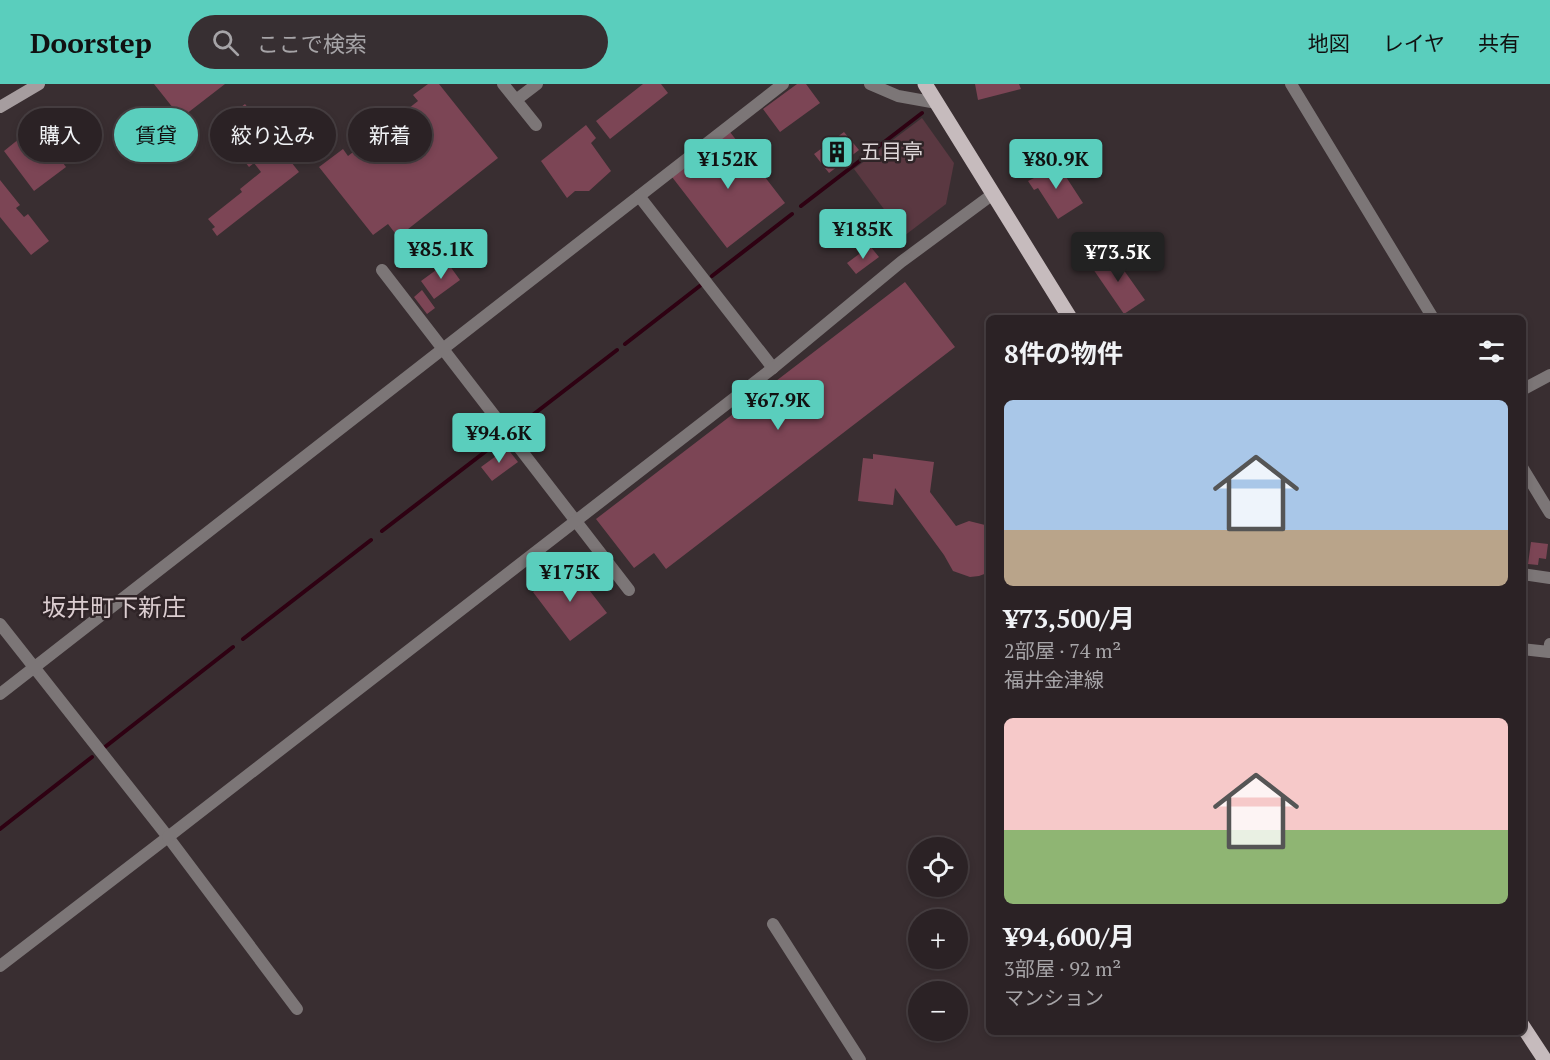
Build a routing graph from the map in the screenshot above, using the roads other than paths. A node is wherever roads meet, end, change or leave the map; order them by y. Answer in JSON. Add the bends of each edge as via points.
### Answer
{"nodes":[{"id":1,"x":39,"y":84,"type":"edge"},
{"id":2,"x":503,"y":84,"type":"edge"},
{"id":3,"x":537,"y":84,"type":"edge"},
{"id":4,"x":783,"y":84,"type":"edge"},
{"id":5,"x":870,"y":84,"type":"edge"},
{"id":6,"x":925,"y":84,"type":"edge"},
{"id":7,"x":1291,"y":84,"type":"edge"},
{"id":8,"x":516,"y":100,"type":"junction"},
{"id":9,"x":936,"y":103,"type":"junction"},
{"id":10,"x":0,"y":107,"type":"edge"},
{"id":11,"x":536,"y":125,"type":"dead end"},
{"id":12,"x":993,"y":194,"type":"junction"},
{"id":13,"x":639,"y":196,"type":"junction"},
{"id":14,"x":382,"y":270,"type":"dead end"},
{"id":15,"x":1068,"y":315,"type":"edge"},
{"id":16,"x":1431,"y":315,"type":"edge"},
{"id":17,"x":443,"y":348,"type":"junction"},
{"id":18,"x":773,"y":368,"type":"junction"},
{"id":19,"x":1550,"y":375,"type":"edge"},
{"id":20,"x":1526,"y":388,"type":"edge"},
{"id":21,"x":1526,"y":474,"type":"edge"},
{"id":22,"x":1550,"y":513,"type":"edge"},
{"id":23,"x":577,"y":520,"type":"junction"},
{"id":24,"x":1526,"y":575,"type":"edge"},
{"id":25,"x":1550,"y":578,"type":"edge"},
{"id":26,"x":629,"y":590,"type":"dead end"},
{"id":27,"x":0,"y":624,"type":"edge"},
{"id":28,"x":1550,"y":644,"type":"edge"},
{"id":29,"x":1526,"y":649,"type":"edge"},
{"id":30,"x":34,"y":667,"type":"junction"},
{"id":31,"x":0,"y":694,"type":"edge"},
{"id":32,"x":168,"y":837,"type":"junction"},
{"id":33,"x":773,"y":924,"type":"dead end"},
{"id":34,"x":0,"y":966,"type":"edge"},
{"id":35,"x":297,"y":1009,"type":"dead end"},
{"id":36,"x":1526,"y":1031,"type":"edge"},
{"id":37,"x":860,"y":1060,"type":"edge"},
{"id":38,"x":1545,"y":1060,"type":"edge"}],
"edges":[{"from":1,"to":10,"type":"main road"},
{"from":2,"to":8,"type":"street"},
{"from":3,"to":8,"type":"street"},
{"from":4,"to":13,"type":"street"},
{"from":5,"to":9,"type":"street","via":[[898,96]]},
{"from":6,"to":9,"type":"main road"},
{"from":7,"to":16,"type":"street"},
{"from":8,"to":11,"type":"street"},
{"from":9,"to":12,"type":"main road"},
{"from":12,"to":15,"type":"main road"},
{"from":12,"to":18,"type":"street","via":[[901,262]]},
{"from":13,"to":17,"type":"street"},
{"from":13,"to":18,"type":"street"},
{"from":14,"to":17,"type":"street"},
{"from":17,"to":23,"type":"street"},
{"from":17,"to":30,"type":"street"},
{"from":18,"to":23,"type":"street"},
{"from":19,"to":20,"type":"street"},
{"from":21,"to":22,"type":"street"},
{"from":23,"to":26,"type":"street"},
{"from":23,"to":32,"type":"street"},
{"from":24,"to":25,"type":"street"},
{"from":27,"to":30,"type":"street"},
{"from":28,"to":29,"type":"street","via":[[1548,652]]},
{"from":30,"to":31,"type":"street"},
{"from":30,"to":32,"type":"street"},
{"from":32,"to":34,"type":"street"},
{"from":32,"to":35,"type":"street"},
{"from":33,"to":37,"type":"street"},
{"from":36,"to":38,"type":"main road"}]}
